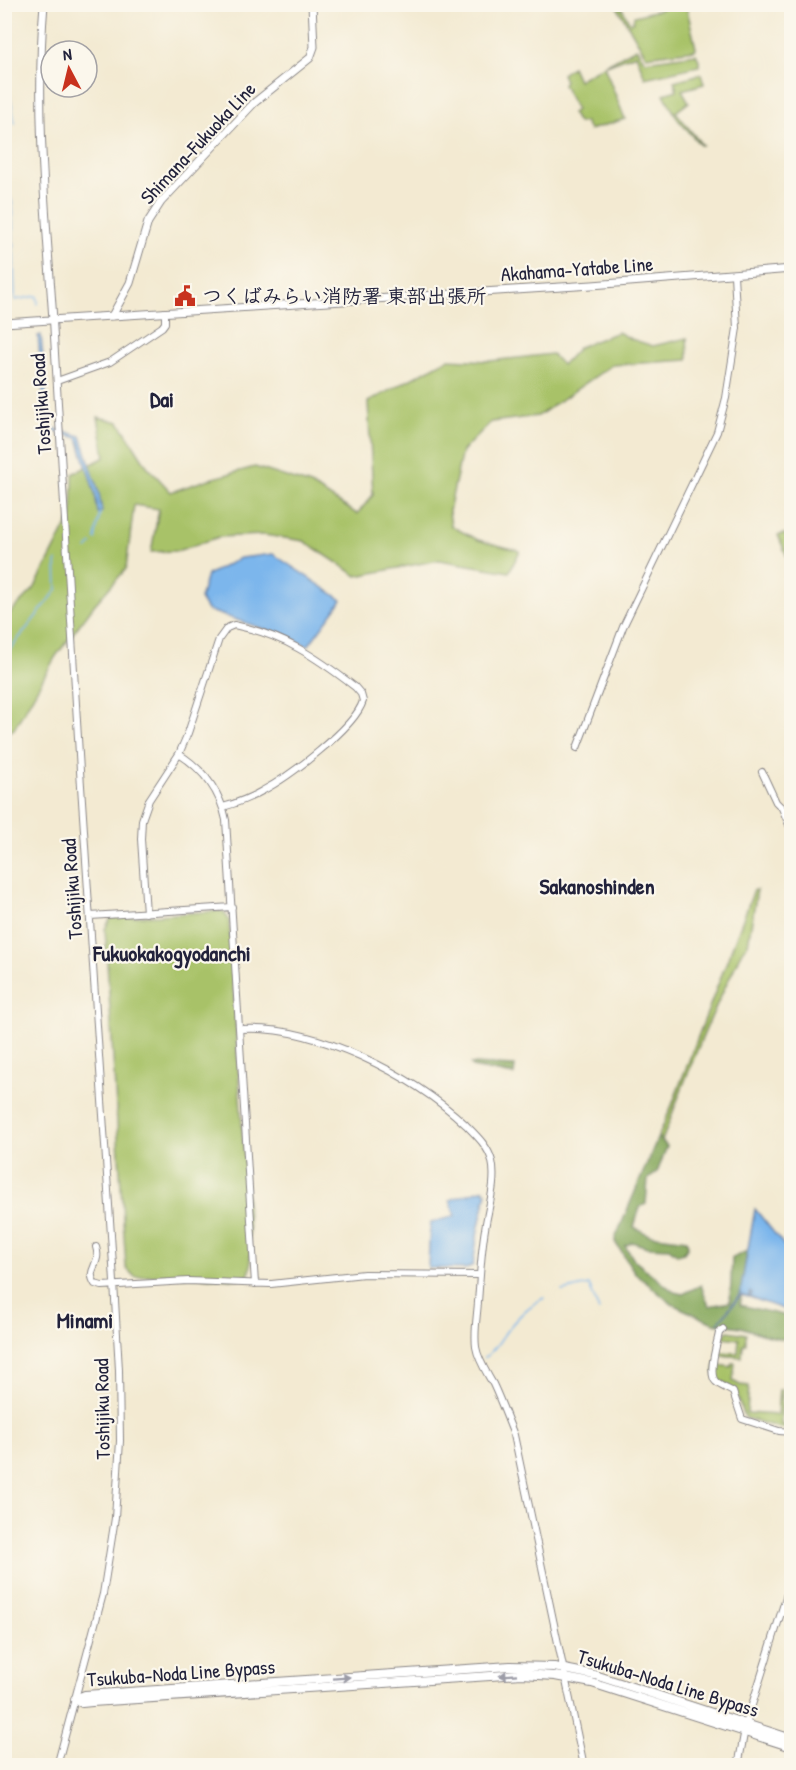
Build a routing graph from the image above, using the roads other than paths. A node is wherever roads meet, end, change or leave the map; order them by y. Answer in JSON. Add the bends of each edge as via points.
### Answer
{"nodes":[{"id":1,"x":44,"y":4,"type":"edge"},
{"id":2,"x":312,"y":4,"type":"edge"},
{"id":3,"x":792,"y":269,"type":"edge"},
{"id":4,"x":734,"y":275,"type":"junction"},
{"id":5,"x":165,"y":312,"type":"junction"},
{"id":6,"x":112,"y":316,"type":"junction"},
{"id":7,"x":53,"y":320,"type":"junction"},
{"id":8,"x":4,"y":323,"type":"edge"},
{"id":9,"x":57,"y":381,"type":"junction"},
{"id":10,"x":577,"y":748,"type":"dead end"},
{"id":11,"x":179,"y":754,"type":"junction"},
{"id":12,"x":762,"y":772,"type":"dead end"},
{"id":13,"x":223,"y":807,"type":"junction"},
{"id":14,"x":792,"y":832,"type":"edge"},
{"id":15,"x":232,"y":907,"type":"junction"},
{"id":16,"x":146,"y":913,"type":"junction"},
{"id":17,"x":90,"y":916,"type":"junction"},
{"id":18,"x":240,"y":1029,"type":"junction"},
{"id":19,"x":96,"y":1247,"type":"dead end"},
{"id":20,"x":480,"y":1275,"type":"junction"},
{"id":21,"x":255,"y":1284,"type":"junction"},
{"id":22,"x":114,"y":1285,"type":"junction"},
{"id":23,"x":723,"y":1329,"type":"dead end"},
{"id":24,"x":792,"y":1432,"type":"edge"},
{"id":25,"x":792,"y":1578,"type":"edge"},
{"id":26,"x":565,"y":1673,"type":"junction"},
{"id":27,"x":75,"y":1699,"type":"junction"},
{"id":28,"x":745,"y":1728,"type":"junction"},
{"id":29,"x":792,"y":1739,"type":"edge"},
{"id":30,"x":792,"y":1747,"type":"edge"},
{"id":31,"x":57,"y":1766,"type":"edge"},
{"id":32,"x":584,"y":1766,"type":"edge"},
{"id":33,"x":738,"y":1766,"type":"edge"}],
"edges":[{"from":1,"to":7,"type":"main road","name":"Toshijiku Road","via":[[40,152]]},
{"from":2,"to":6,"type":"main road","name":"Shimana-Fukuoka Line","via":[[314,47],[310,58],[262,96],[162,202],[148,222],[130,283]]},
{"from":3,"to":4,"type":"main road","name":"Akahama-Yatabe Line"},
{"from":4,"to":5,"type":"main road","name":"Akahama-Yatabe Line"},
{"from":4,"to":10,"type":"street","via":[[737,328],[717,432],[623,627]]},
{"from":5,"to":6,"type":"main road","name":"Akahama-Yatabe Line"},
{"from":5,"to":9,"type":"street","via":[[162,327],[110,362]]},
{"from":6,"to":7,"type":"main road","name":"Akahama-Yatabe Line"},
{"from":7,"to":8,"type":"main road","name":"Akahama-Yatabe Line"},
{"from":7,"to":9,"type":"street","name":"Toshijiku Road"},
{"from":9,"to":17,"type":"street","name":"Toshijiku Road"},
{"from":11,"to":13,"type":"street","via":[[202,772]]},
{"from":11,"to":13,"type":"street","via":[[219,639],[231,626],[297,646],[359,690],[362,706],[320,750],[260,793]]},
{"from":11,"to":16,"type":"street","via":[[149,800],[142,819]]},
{"from":12,"to":14,"type":"street"},
{"from":13,"to":15,"type":"street"},
{"from":15,"to":16,"type":"street"},
{"from":15,"to":18,"type":"street"},
{"from":16,"to":17,"type":"street"},
{"from":17,"to":22,"type":"street","name":"Toshijiku Road"},
{"from":18,"to":20,"type":"street","via":[[279,1030],[346,1050],[417,1086],[476,1135],[486,1148],[493,1169]]},
{"from":18,"to":21,"type":"street"},
{"from":19,"to":22,"type":"street","via":[[98,1259],[91,1272],[92,1281]]},
{"from":20,"to":21,"type":"street","via":[[364,1274]]},
{"from":20,"to":26,"type":"street","via":[[476,1350],[514,1435]]},
{"from":21,"to":22,"type":"street","via":[[188,1281]]},
{"from":22,"to":27,"type":"street","name":"Toshijiku Road","via":[[120,1409],[118,1478],[103,1594]]},
{"from":23,"to":24,"type":"street","via":[[711,1371],[713,1378],[733,1392],[742,1419]]},
{"from":25,"to":28,"type":"street"},
{"from":26,"to":27,"type":"main road","name":"Tsukuba-Noda Line Bypass","via":[[510,1666],[85,1695]]},
{"from":26,"to":28,"type":"main road","name":"Tsukuba-Noda Line Bypass","via":[[622,1683]]},
{"from":26,"to":32,"type":"street"},
{"from":27,"to":31,"type":"street","name":"Toshijiku Road"},
{"from":28,"to":29,"type":"main road","name":"Tsukuba-Noda Line Bypass"},
{"from":28,"to":30,"type":"main road","name":"Tsukuba-Noda Line Bypass"},
{"from":28,"to":33,"type":"street"}]}
